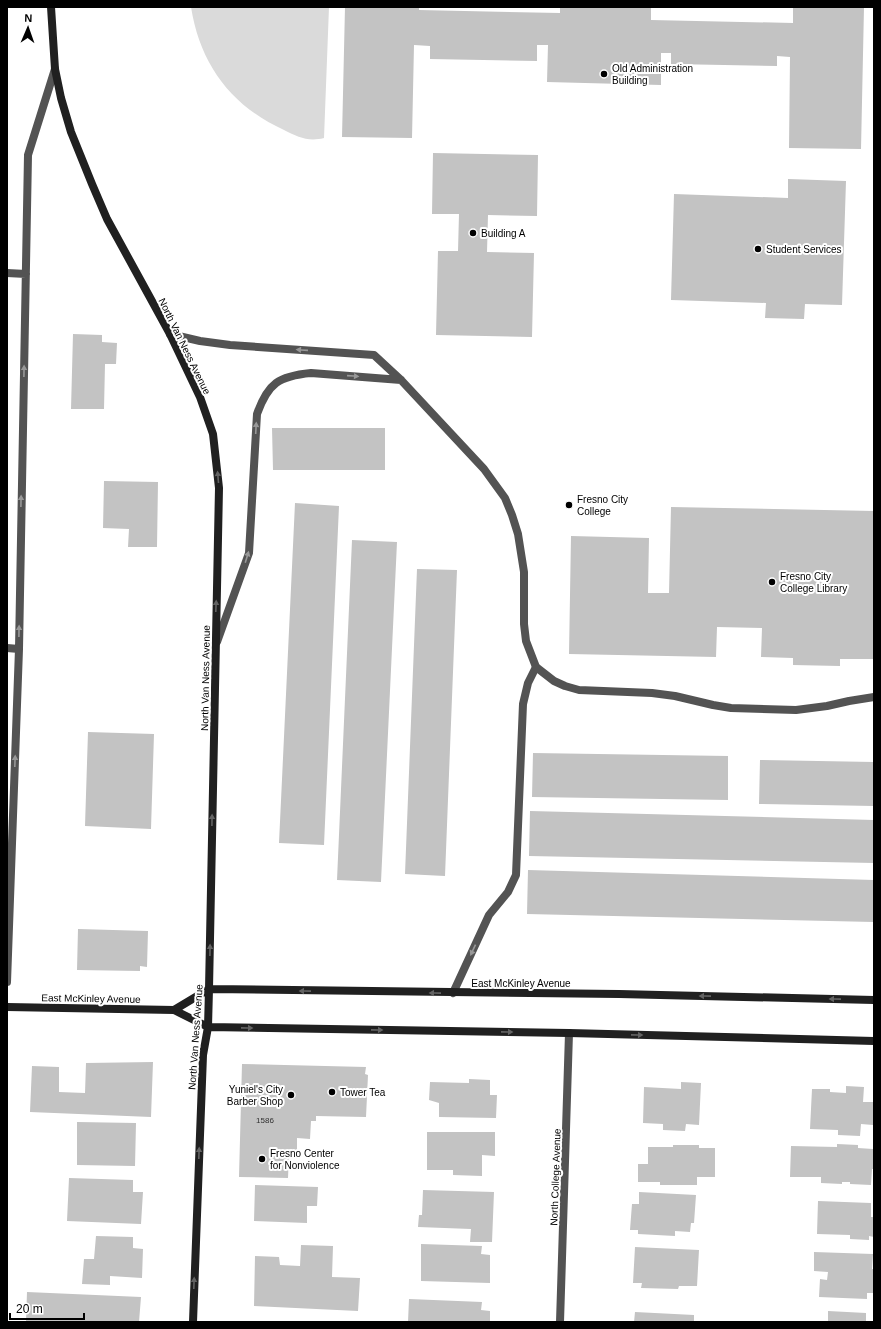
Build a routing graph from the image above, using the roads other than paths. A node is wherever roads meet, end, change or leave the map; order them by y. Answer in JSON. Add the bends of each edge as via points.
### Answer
{"nodes":[{"id":1,"x":51,"y":7,"type":"edge"},
{"id":2,"x":56,"y":69,"type":"junction"},
{"id":3,"x":7,"y":273,"type":"edge"},
{"id":4,"x":26,"y":274,"type":"junction"},
{"id":5,"x":170,"y":334,"type":"junction"},
{"id":6,"x":401,"y":380,"type":"junction"},
{"id":7,"x":215,"y":646,"type":"junction"},
{"id":8,"x":7,"y":648,"type":"edge"},
{"id":9,"x":19,"y":649,"type":"junction"},
{"id":10,"x":536,"y":667,"type":"junction"},
{"id":11,"x":874,"y":697,"type":"edge"},
{"id":12,"x":7,"y":982,"type":"edge"},
{"id":13,"x":209,"y":989,"type":"junction"},
{"id":14,"x":453,"y":993,"type":"junction"},
{"id":15,"x":874,"y":1000,"type":"edge"},
{"id":16,"x":7,"y":1007,"type":"edge"},
{"id":17,"x":174,"y":1010,"type":"junction"},
{"id":18,"x":208,"y":1027,"type":"junction"},
{"id":19,"x":569,"y":1033,"type":"junction"},
{"id":20,"x":874,"y":1040,"type":"edge"},
{"id":21,"x":193,"y":1322,"type":"edge"},
{"id":22,"x":560,"y":1322,"type":"edge"}],
"edges":[{"from":1,"to":2,"type":"main road","name":"North Van Ness Avenue"},
{"from":2,"to":4,"type":"street","via":[[28,154]]},
{"from":2,"to":5,"type":"main road","name":"North Van Ness Avenue","via":[[71,132],[107,219]]},
{"from":3,"to":4,"type":"street"},
{"from":9,"to":4,"type":"street","one_way":true},
{"from":6,"to":5,"type":"street","one_way":true,"via":[[374,355],[230,345]]},
{"from":7,"to":5,"type":"main road","name":"North Van Ness Avenue","one_way":true,"via":[[220,488],[217,459],[213,434],[200,397]]},
{"from":7,"to":6,"type":"street","one_way":true,"via":[[249,553],[257,414],[264,396],[280,380],[299,374]]},
{"from":6,"to":10,"type":"street","via":[[484,469],[504,498],[512,515],[524,572],[526,641]]},
{"from":13,"to":7,"type":"main road","name":"North Van Ness Avenue","one_way":true},
{"from":8,"to":9,"type":"street"},
{"from":12,"to":9,"type":"street","one_way":true},
{"from":10,"to":11,"type":"street","via":[[554,681],[579,690],[652,692],[731,708],[796,710]]},
{"from":10,"to":14,"type":"street","one_way":true,"via":[[528,683],[523,704],[516,875],[508,892],[489,915]]},
{"from":14,"to":13,"type":"main road","name":"East McKinley Avenue","one_way":true},
{"from":13,"to":17,"type":"main road"},
{"from":13,"to":18,"type":"main road","name":"North Van Ness Avenue"},
{"from":15,"to":14,"type":"main road","name":"East McKinley Avenue","one_way":true},
{"from":16,"to":17,"type":"main road","name":"East McKinley Avenue"},
{"from":17,"to":18,"type":"main road","name":"East McKinley Avenue"},
{"from":18,"to":19,"type":"main road","name":"East McKinley Avenue","one_way":true},
{"from":21,"to":18,"type":"main road","name":"North Van Ness Avenue","one_way":true,"via":[[203,1055]]},
{"from":19,"to":20,"type":"main road","name":"East McKinley Avenue","one_way":true},
{"from":19,"to":22,"type":"street","name":"North College Avenue"}]}
